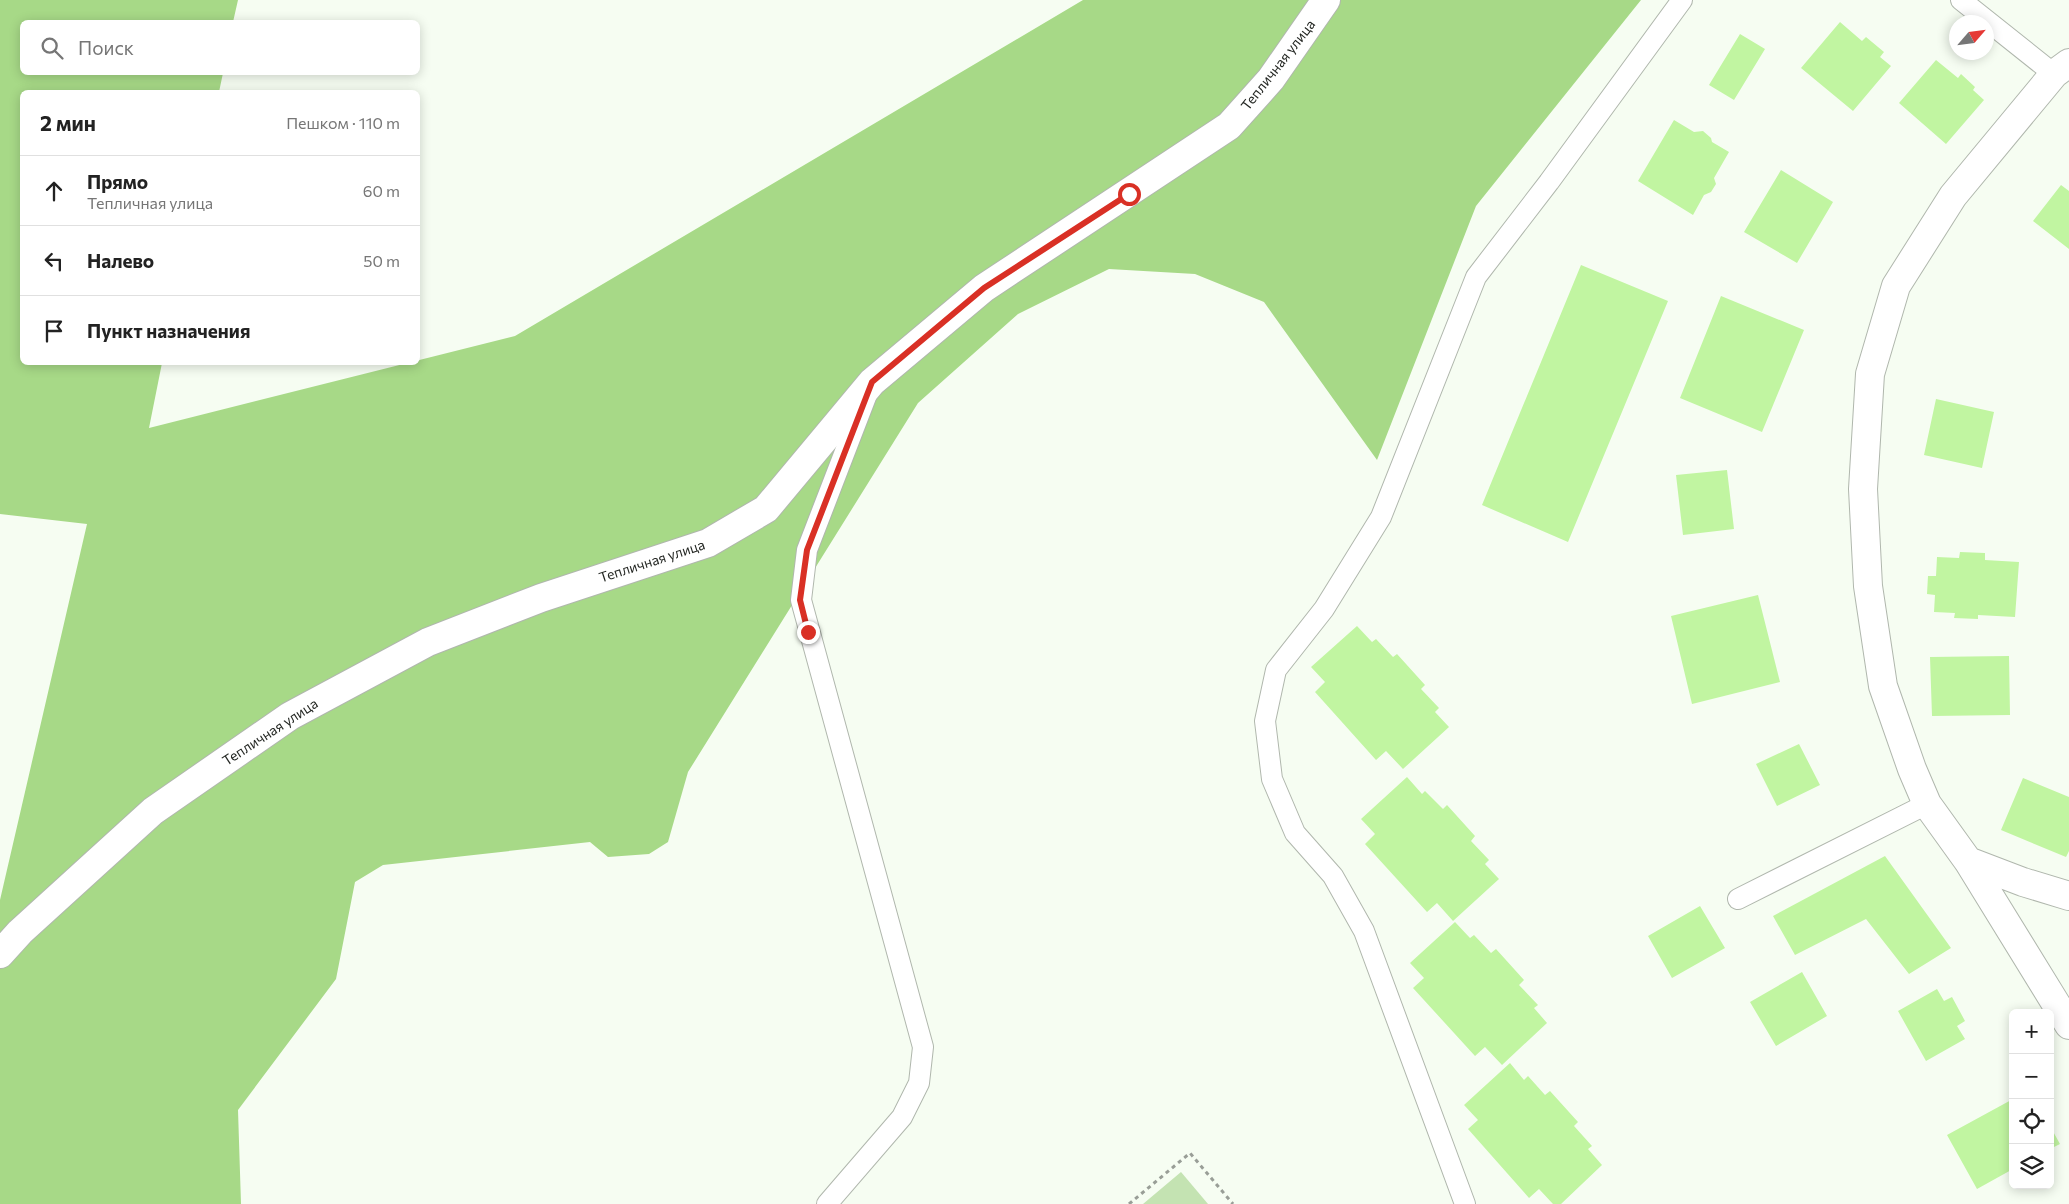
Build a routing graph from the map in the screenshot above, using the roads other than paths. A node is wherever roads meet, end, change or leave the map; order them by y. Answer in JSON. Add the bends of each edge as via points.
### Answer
{"nodes":[{"id":1,"x":1326,"y":0,"type":"edge"},
{"id":2,"x":1682,"y":0,"type":"edge"},
{"id":3,"x":1961,"y":0,"type":"edge"},
{"id":4,"x":2062,"y":68,"type":"edge"},
{"id":5,"x":872,"y":382,"type":"junction"},
{"id":6,"x":1927,"y":804,"type":"junction"},
{"id":7,"x":1968,"y":861,"type":"junction"},
{"id":8,"x":2069,"y":896,"type":"edge"},
{"id":9,"x":1738,"y":900,"type":"dead end"},
{"id":10,"x":0,"y":954,"type":"edge"},
{"id":11,"x":2069,"y":1024,"type":"edge"},
{"id":12,"x":827,"y":1204,"type":"edge"},
{"id":13,"x":1465,"y":1204,"type":"edge"}],
"edges":[{"from":1,"to":5,"type":"street","name":"Тепличная улица","via":[[1271,79],[1229,126],[984,288]]},
{"from":2,"to":13,"type":"lane","via":[[1476,277],[1380,517],[1324,609],[1276,670],[1265,721],[1272,779],[1295,833],[1333,876],[1364,931]]},
{"from":3,"to":4,"type":"lane"},
{"from":4,"to":6,"type":"street","via":[[1953,196],[1896,286],[1870,374],[1863,489],[1868,586],[1883,686]]},
{"from":5,"to":10,"type":"street","name":"Тепличная улица","via":[[766,509],[708,543],[541,598],[428,642],[290,716],[153,811]]},
{"from":5,"to":12,"type":"lane","via":[[807,550],[800,600],[923,1047],[920,1083],[902,1117]]},
{"from":6,"to":7,"type":"street"},
{"from":6,"to":9,"type":"lane"},
{"from":7,"to":8,"type":"street"},
{"from":7,"to":11,"type":"street"}]}
